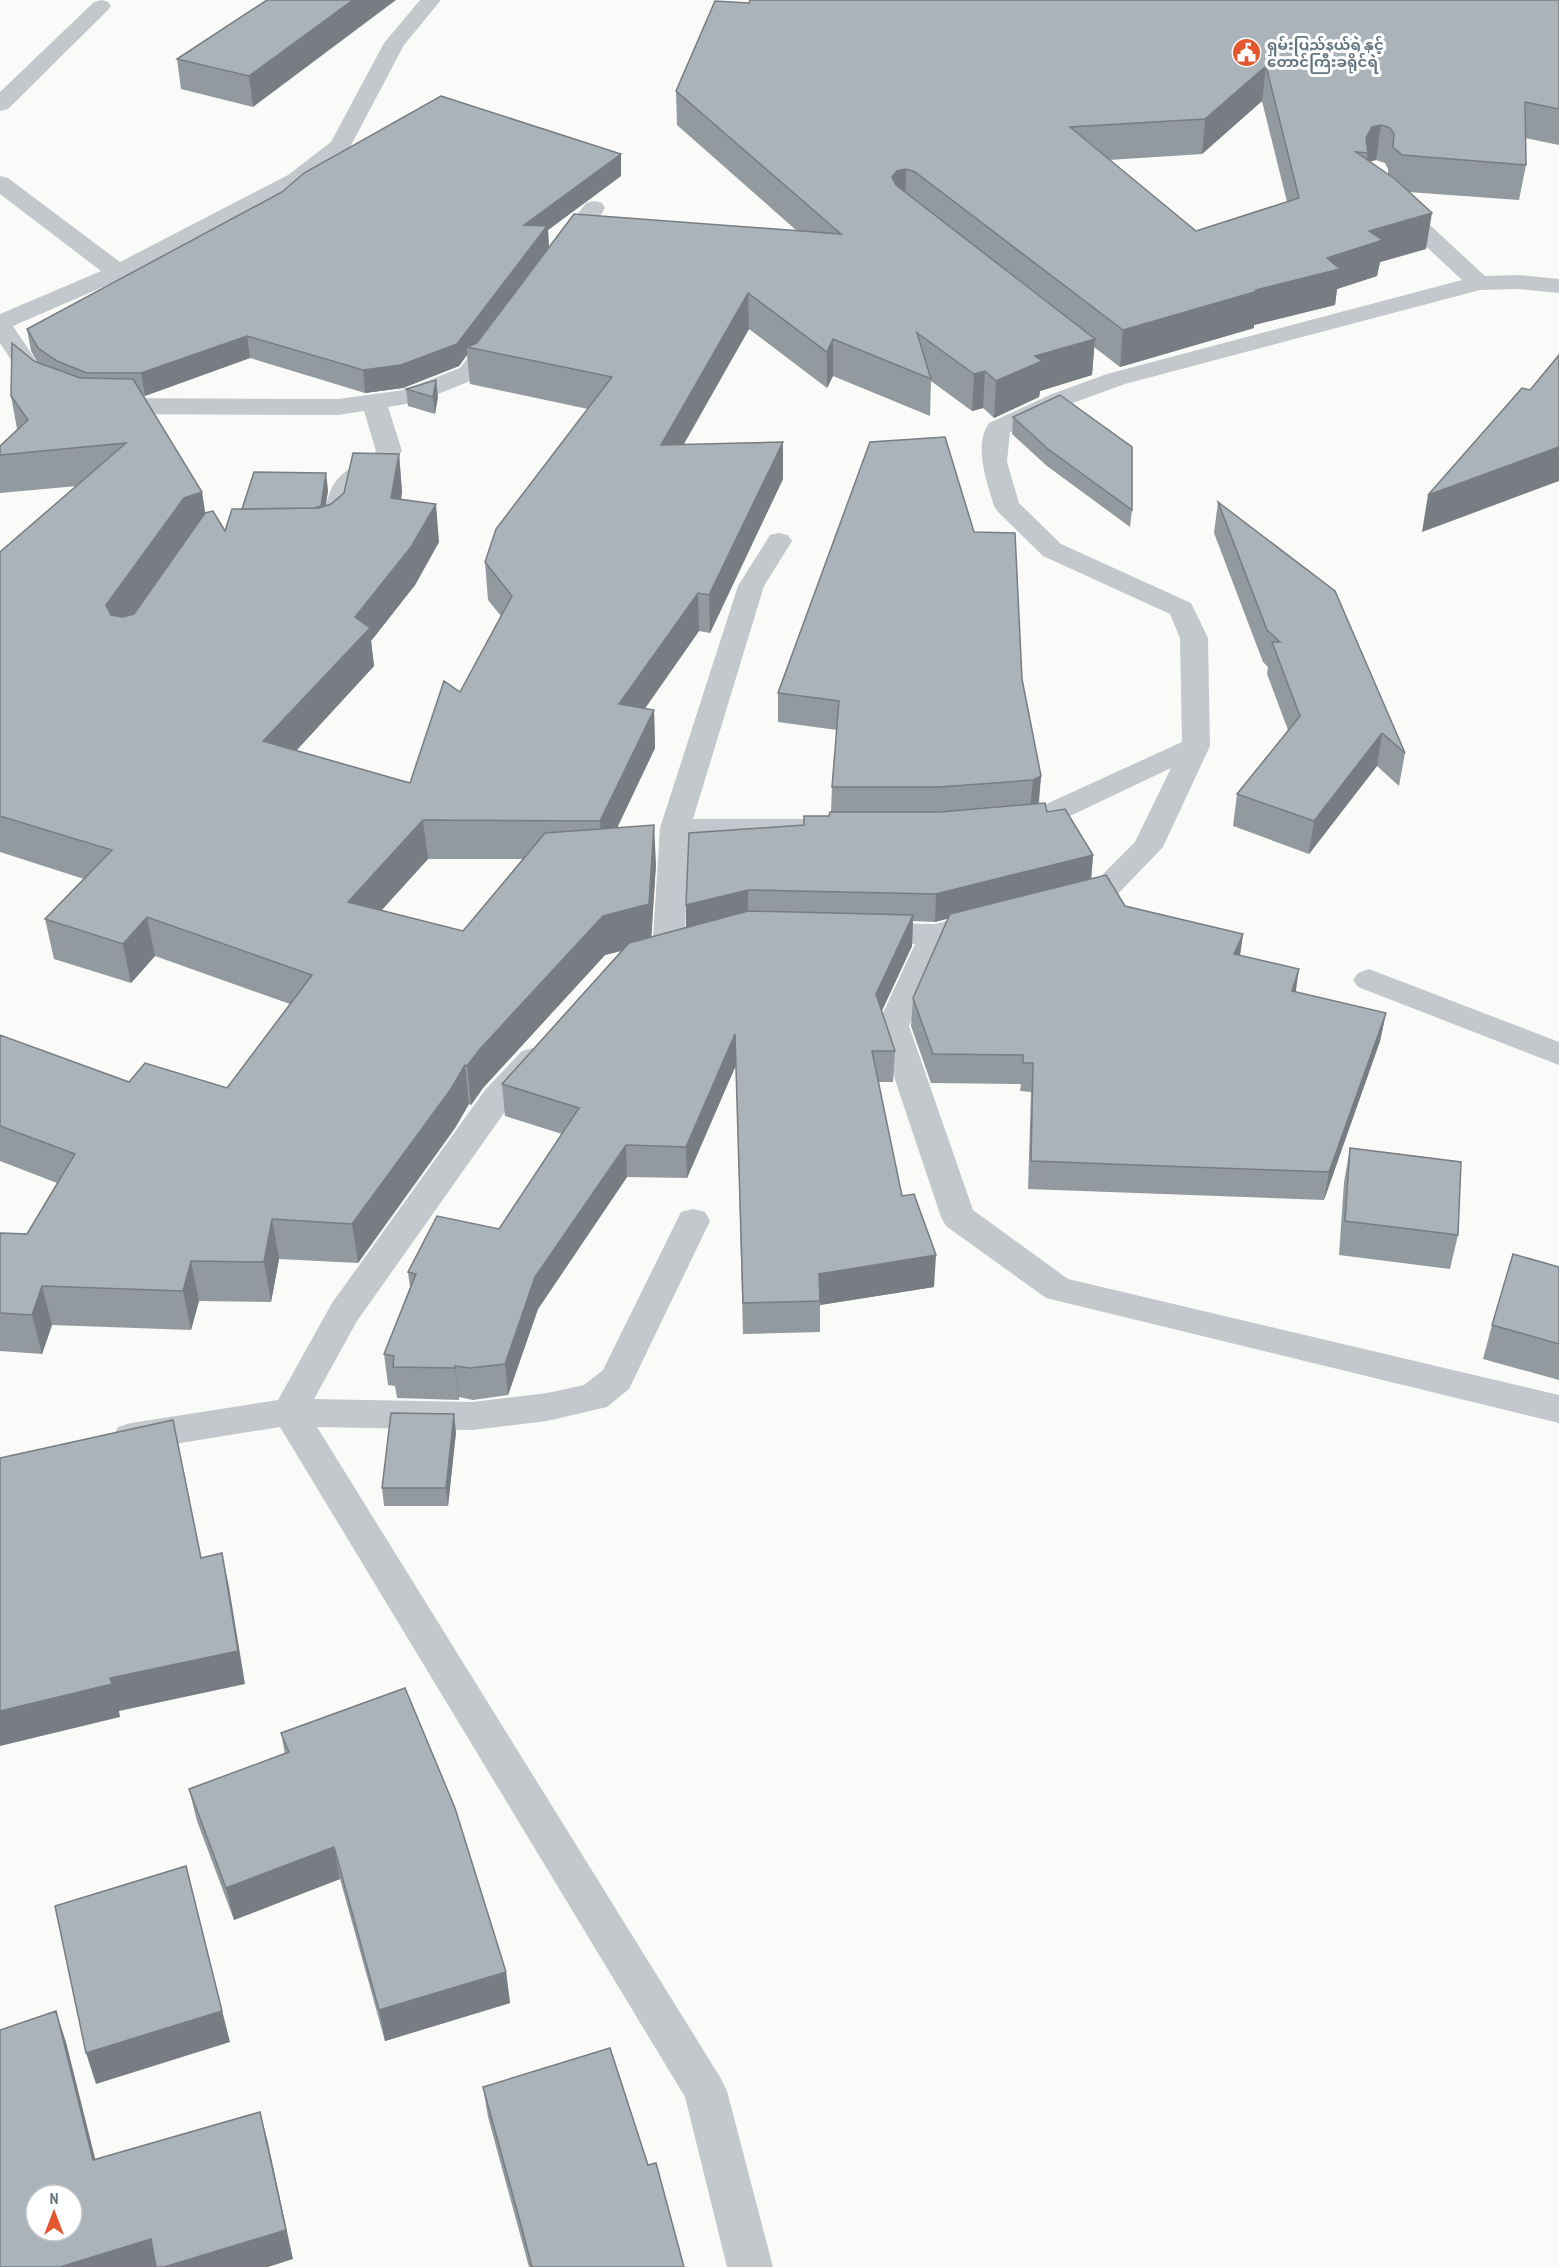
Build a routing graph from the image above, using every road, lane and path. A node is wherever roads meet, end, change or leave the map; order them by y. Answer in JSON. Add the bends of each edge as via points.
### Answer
{"nodes":[{"id":1,"x":431,"y":0,"type":"edge"},
{"id":2,"x":101,"y":6,"type":"dead end"},
{"id":3,"x":0,"y":104,"type":"edge"},
{"id":4,"x":0,"y":183,"type":"edge"},
{"id":5,"x":1382,"y":193,"type":"edge"},
{"id":6,"x":594,"y":208,"type":"dead end"},
{"id":7,"x":118,"y":272,"type":"junction"},
{"id":8,"x":545,"y":272,"type":"edge"},
{"id":9,"x":1479,"y":283,"type":"junction"},
{"id":10,"x":1559,"y":286,"type":"edge"},
{"id":11,"x":511,"y":318,"type":"edge"},
{"id":12,"x":0,"y":324,"type":"edge"},
{"id":13,"x":60,"y":395,"type":"edge"},
{"id":14,"x":374,"y":402,"type":"junction"},
{"id":15,"x":88,"y":405,"type":"edge"},
{"id":16,"x":300,"y":536,"type":"edge"},
{"id":17,"x":779,"y":541,"type":"dead end"},
{"id":18,"x":1196,"y":746,"type":"junction"},
{"id":19,"x":994,"y":824,"type":"edge"},
{"id":20,"x":675,"y":828,"type":"junction"},
{"id":21,"x":836,"y":828,"type":"edge"},
{"id":22,"x":1047,"y":905,"type":"edge"},
{"id":23,"x":1013,"y":914,"type":"edge"},
{"id":24,"x":841,"y":932,"type":"edge"},
{"id":25,"x":935,"y":934,"type":"junction"},
{"id":26,"x":638,"y":960,"type":"edge"},
{"id":27,"x":1369,"y":980,"type":"dead end"},
{"id":28,"x":550,"y":1040,"type":"edge"},
{"id":29,"x":1559,"y":1054,"type":"edge"},
{"id":30,"x":693,"y":1221,"type":"dead end"},
{"id":31,"x":1559,"y":1409,"type":"edge"},
{"id":32,"x":289,"y":1412,"type":"junction"},
{"id":33,"x":104,"y":1441,"type":"edge"},
{"id":34,"x":750,"y":2267,"type":"edge"}],
"edges":[{"from":1,"to":7,"type":"street","via":[[395,43],[340,146],[296,180]]},
{"from":2,"to":3,"type":"street"},
{"from":4,"to":7,"type":"street"},
{"from":5,"to":9,"type":"street"},
{"from":6,"to":8,"type":"street"},
{"from":7,"to":12,"type":"street"},
{"from":9,"to":10,"type":"street"},
{"from":9,"to":18,"type":"street","via":[[1107,372],[998,428],[994,462],[1007,506],[1052,550],[1181,609],[1194,638]]},
{"from":11,"to":14,"type":"street","via":[[470,373],[409,397]]},
{"from":12,"to":13,"type":"street","via":[[32,377]]},
{"from":14,"to":15,"type":"street","via":[[338,407]]},
{"from":14,"to":16,"type":"street","via":[[390,451],[385,460],[352,479],[342,490],[338,527],[323,536]]},
{"from":17,"to":20,"type":"street","via":[[751,586]]},
{"from":18,"to":19,"type":"street","via":[[1037,820]]},
{"from":18,"to":22,"type":"street","via":[[1148,847],[1103,891]]},
{"from":20,"to":21,"type":"street"},
{"from":20,"to":26,"type":"street","via":[[680,949]]},
{"from":23,"to":25,"type":"street"},
{"from":24,"to":25,"type":"street"},
{"from":25,"to":31,"type":"street","via":[[893,1026],[958,1216],[1058,1289]]},
{"from":27,"to":29,"type":"street"},
{"from":28,"to":32,"type":"street","via":[[497,1098],[344,1312]]},
{"from":30,"to":32,"type":"street","via":[[616,1379],[594,1397],[472,1416]]},
{"from":32,"to":33,"type":"street"},
{"from":32,"to":34,"type":"street","via":[[705,2091]]}]}
